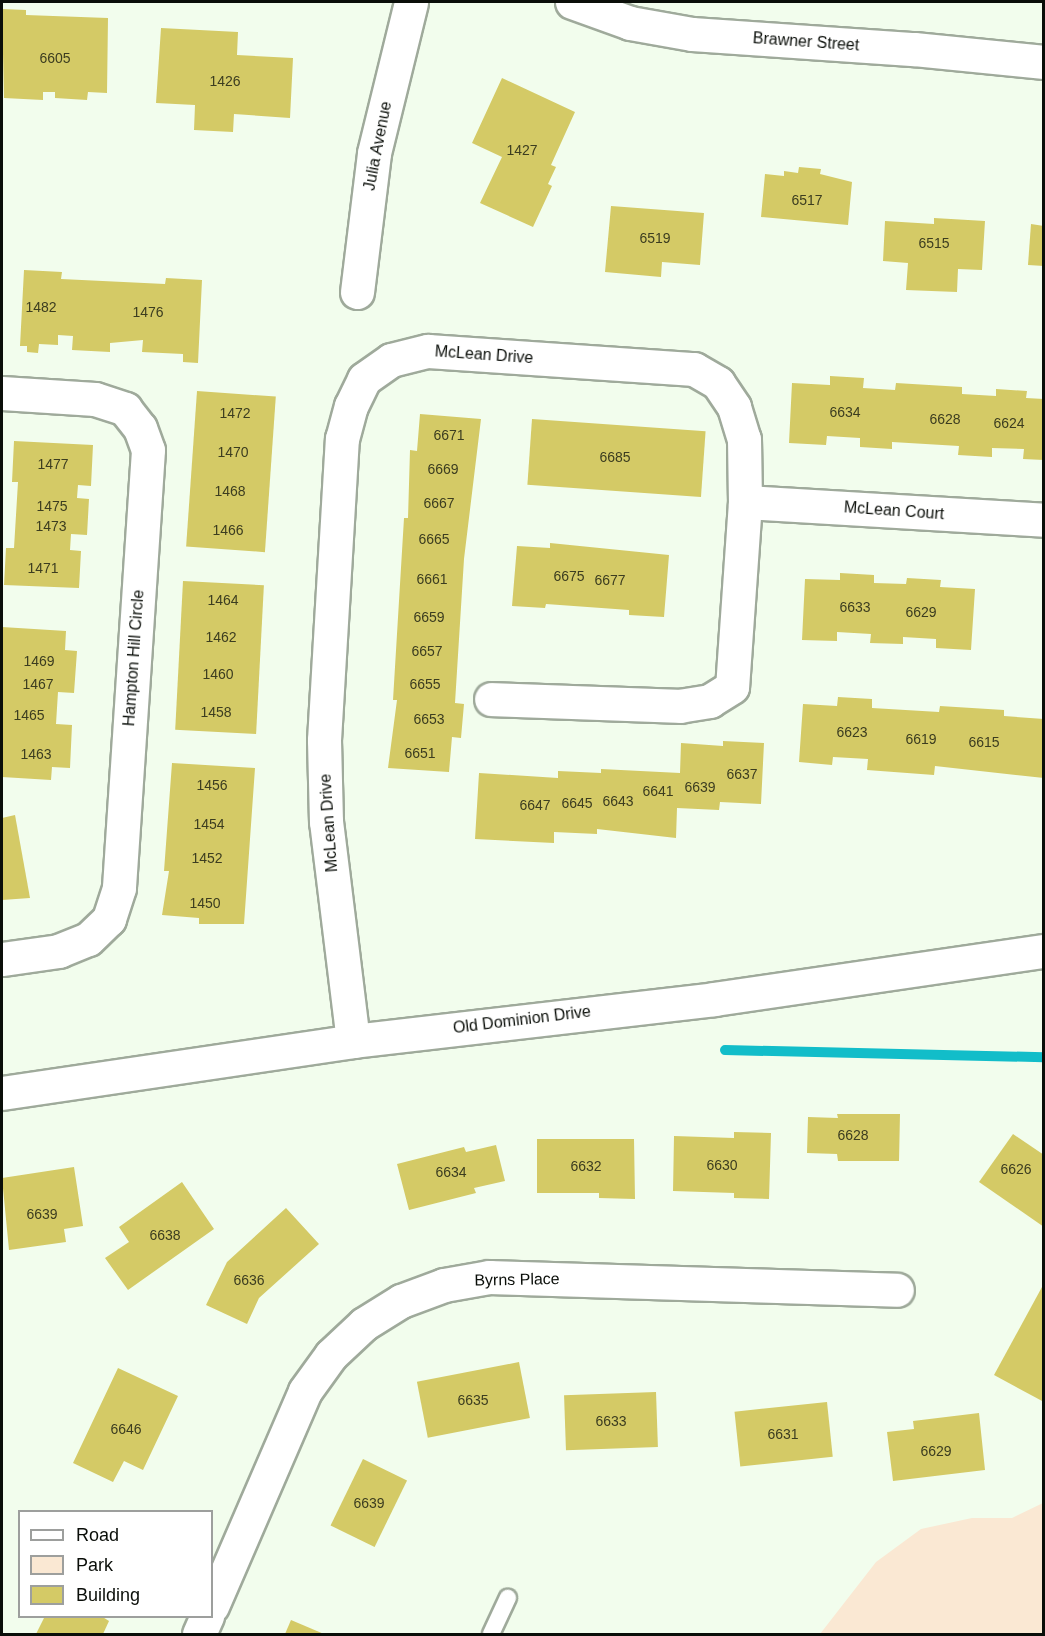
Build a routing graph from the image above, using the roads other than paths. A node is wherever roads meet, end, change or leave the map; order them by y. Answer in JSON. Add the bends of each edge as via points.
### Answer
{"nodes":[{"id":1,"x":411,"y":2,"type":"edge"},
{"id":2,"x":572,"y":2,"type":"edge"},
{"id":3,"x":1044,"y":62,"type":"edge"},
{"id":4,"x":357,"y":292,"type":"dead end"},
{"id":5,"x":2,"y":393,"type":"edge"},
{"id":6,"x":745,"y":502,"type":"junction"},
{"id":7,"x":1044,"y":520,"type":"edge"},
{"id":8,"x":490,"y":699,"type":"dead end"},
{"id":9,"x":1044,"y":951,"type":"edge"},
{"id":10,"x":2,"y":959,"type":"edge"},
{"id":11,"x":352,"y":1041,"type":"junction"},
{"id":12,"x":2,"y":1093,"type":"edge"},
{"id":13,"x":897,"y":1290,"type":"dead end"},
{"id":14,"x":508,"y":1598,"type":"dead end"},
{"id":15,"x":213,"y":1604,"type":"edge"},
{"id":16,"x":207,"y":1618,"type":"edge"},
{"id":17,"x":199,"y":1635,"type":"edge"},
{"id":18,"x":491,"y":1635,"type":"edge"}],
"edges":[{"from":1,"to":4,"type":"street","name":"Julia Avenue","via":[[374,153]]},
{"from":2,"to":3,"type":"street","name":"Brawner Street","via":[[630,23],[692,34]]},
{"from":5,"to":10,"type":"street","name":"Hampton Hill Circle","via":[[95,399],[125,409],[140,428],[148,450],[119,888],[109,920],[88,939],[59,951]]},
{"from":6,"to":7,"type":"street","name":"McLean Court"},
{"from":6,"to":8,"type":"street","name":"McLean Drive","via":[[732,687],[710,701],[680,706]]},
{"from":6,"to":11,"type":"street","name":"McLean Drive","via":[[744,439],[734,407],[718,384],[694,369],[428,351],[392,360],[364,379],[342,439],[324,740],[326,822]]},
{"from":9,"to":11,"type":"street","name":"Old Dominion Drive","via":[[714,999]]},
{"from":11,"to":12,"type":"street","name":"Old Dominion Drive"},
{"from":13,"to":15,"type":"street","name":"Byrns Place","via":[[489,1277],[444,1285],[401,1301],[331,1355],[305,1391]]},
{"from":14,"to":18,"type":"lane"},
{"from":16,"to":17,"type":"street"}]}
